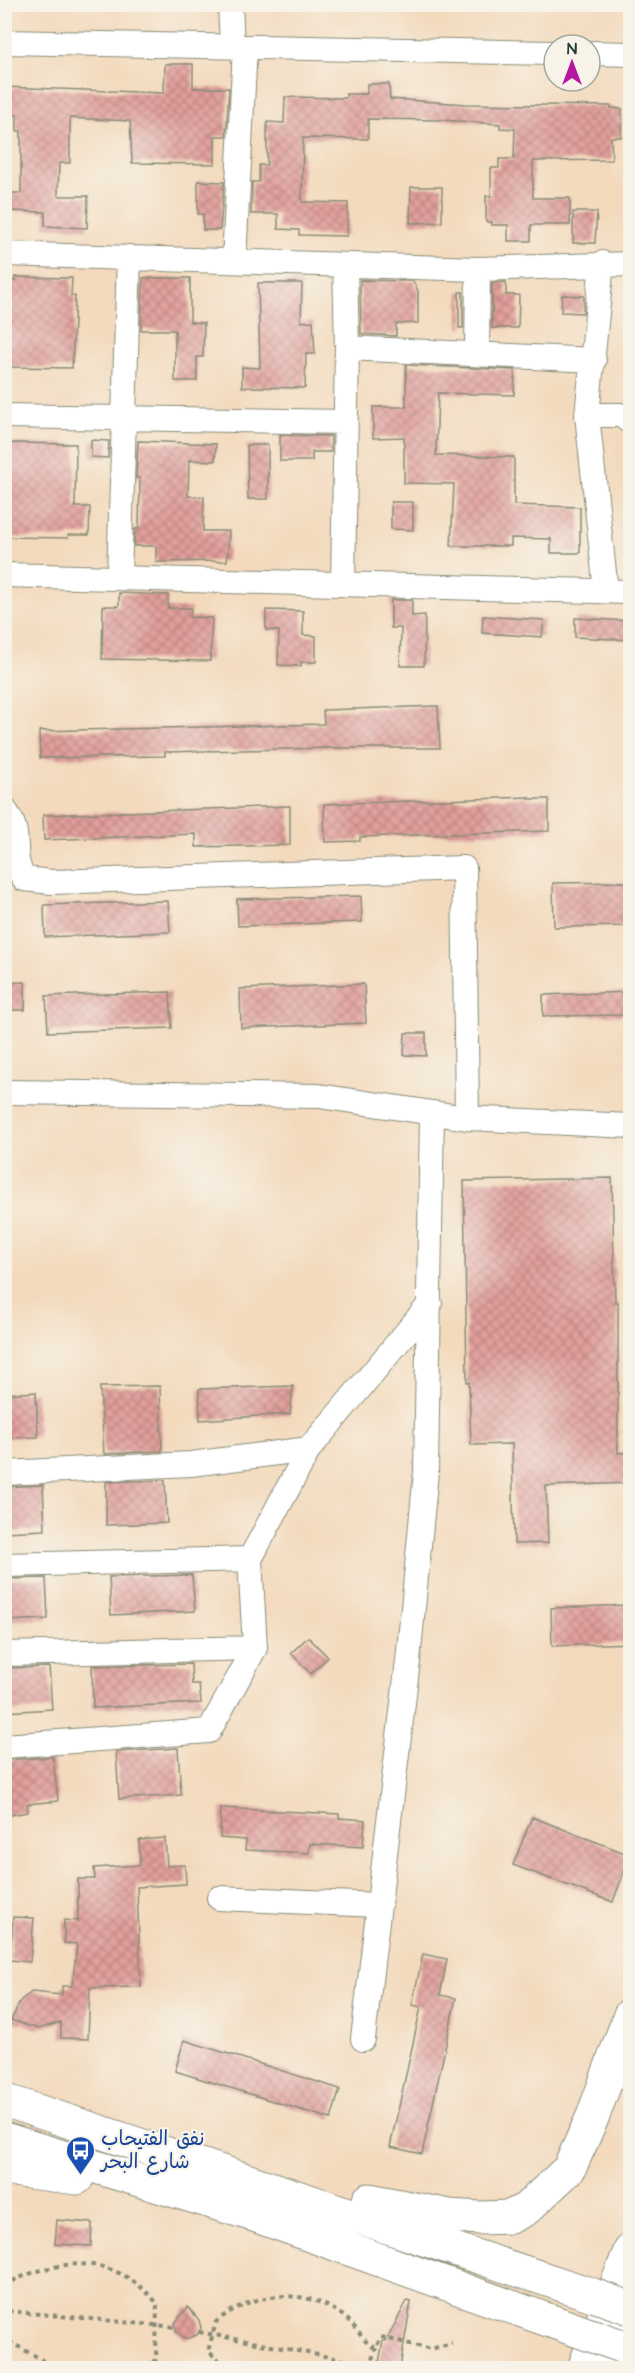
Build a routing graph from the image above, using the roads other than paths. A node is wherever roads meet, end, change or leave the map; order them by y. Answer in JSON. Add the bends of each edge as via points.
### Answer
{"nodes":[{"id":1,"x":230,"y":4,"type":"edge"},
{"id":2,"x":4,"y":42,"type":"edge"},
{"id":3,"x":238,"y":47,"type":"junction"},
{"id":4,"x":542,"y":53,"type":"edge"},
{"id":5,"x":602,"y":53,"type":"edge"},
{"id":6,"x":630,"y":54,"type":"edge"},
{"id":7,"x":4,"y":254,"type":"edge"},
{"id":8,"x":129,"y":257,"type":"junction"},
{"id":9,"x":234,"y":260,"type":"junction"},
{"id":10,"x":602,"y":263,"type":"junction"},
{"id":11,"x":630,"y":264,"type":"edge"},
{"id":12,"x":345,"y":265,"type":"junction"},
{"id":13,"x":478,"y":269,"type":"junction"},
{"id":14,"x":347,"y":348,"type":"junction"},
{"id":15,"x":477,"y":354,"type":"junction"},
{"id":16,"x":594,"y":360,"type":"junction"},
{"id":17,"x":587,"y":415,"type":"junction"},
{"id":18,"x":4,"y":416,"type":"edge"},
{"id":19,"x":124,"y":419,"type":"junction"},
{"id":20,"x":345,"y":422,"type":"junction"},
{"id":21,"x":630,"y":422,"type":"edge"},
{"id":22,"x":4,"y":575,"type":"edge"},
{"id":23,"x":119,"y":578,"type":"junction"},
{"id":24,"x":343,"y":583,"type":"junction"},
{"id":25,"x":606,"y":591,"type":"junction"},
{"id":26,"x":630,"y":592,"type":"edge"},
{"id":27,"x":4,"y":809,"type":"edge"},
{"id":28,"x":4,"y":1092,"type":"edge"},
{"id":29,"x":432,"y":1113,"type":"junction"},
{"id":30,"x":467,"y":1118,"type":"junction"},
{"id":31,"x":630,"y":1126,"type":"edge"},
{"id":32,"x":430,"y":1304,"type":"junction"},
{"id":33,"x":309,"y":1449,"type":"junction"},
{"id":34,"x":4,"y":1473,"type":"edge"},
{"id":35,"x":250,"y":1559,"type":"junction"},
{"id":36,"x":4,"y":1565,"type":"edge"},
{"id":37,"x":255,"y":1648,"type":"junction"},
{"id":38,"x":4,"y":1654,"type":"edge"},
{"id":39,"x":4,"y":1746,"type":"edge"},
{"id":40,"x":219,"y":1898,"type":"dead end"},
{"id":41,"x":378,"y":1905,"type":"junction"},
{"id":42,"x":630,"y":2015,"type":"edge"},
{"id":43,"x":363,"y":2039,"type":"dead end"},
{"id":44,"x":4,"y":2100,"type":"edge"},
{"id":45,"x":4,"y":2139,"type":"edge"},
{"id":46,"x":4,"y":2169,"type":"edge"},
{"id":47,"x":235,"y":2175,"type":"junction"},
{"id":48,"x":158,"y":2188,"type":"junction"},
{"id":49,"x":630,"y":2251,"type":"edge"},
{"id":50,"x":630,"y":2308,"type":"edge"},
{"id":51,"x":630,"y":2334,"type":"edge"},
{"id":52,"x":630,"y":2349,"type":"edge"},
{"id":53,"x":584,"y":2368,"type":"edge"},
{"id":54,"x":617,"y":2368,"type":"edge"}],
"edges":[{"from":1,"to":3,"type":"street"},
{"from":2,"to":3,"type":"street"},
{"from":3,"to":4,"type":"street"},
{"from":3,"to":9,"type":"street"},
{"from":5,"to":6,"type":"street"},
{"from":7,"to":8,"type":"street"},
{"from":8,"to":9,"type":"street"},
{"from":8,"to":19,"type":"street"},
{"from":9,"to":12,"type":"street"},
{"from":10,"to":11,"type":"street"},
{"from":10,"to":13,"type":"street"},
{"from":10,"to":16,"type":"street"},
{"from":12,"to":13,"type":"street"},
{"from":12,"to":14,"type":"street"},
{"from":13,"to":15,"type":"street"},
{"from":14,"to":15,"type":"street"},
{"from":14,"to":20,"type":"street"},
{"from":15,"to":16,"type":"street"},
{"from":16,"to":17,"type":"street"},
{"from":17,"to":21,"type":"street","via":[[621,416]]},
{"from":17,"to":25,"type":"street"},
{"from":18,"to":19,"type":"street"},
{"from":19,"to":20,"type":"street"},
{"from":19,"to":23,"type":"street"},
{"from":20,"to":24,"type":"street"},
{"from":22,"to":23,"type":"street"},
{"from":23,"to":24,"type":"street"},
{"from":24,"to":25,"type":"street"},
{"from":25,"to":26,"type":"street"},
{"from":27,"to":30,"type":"street","via":[[15,822],[16,866],[24,879],[52,882],[464,868]]},
{"from":28,"to":29,"type":"street","via":[[319,1096]]},
{"from":29,"to":30,"type":"street"},
{"from":29,"to":32,"type":"street"},
{"from":30,"to":31,"type":"street"},
{"from":32,"to":33,"type":"street"},
{"from":32,"to":41,"type":"street","via":[[426,1472]]},
{"from":33,"to":34,"type":"street","via":[[191,1464]]},
{"from":33,"to":35,"type":"street"},
{"from":35,"to":36,"type":"street"},
{"from":35,"to":37,"type":"street"},
{"from":37,"to":38,"type":"street"},
{"from":37,"to":39,"type":"street","via":[[209,1731]]},
{"from":40,"to":41,"type":"street"},
{"from":41,"to":43,"type":"street"},
{"from":42,"to":47,"type":"main road","via":[[569,2169],[526,2209],[510,2217],[449,2216]]},
{"from":44,"to":47,"type":"main road"},
{"from":45,"to":48,"type":"main road"},
{"from":46,"to":48,"type":"main road"},
{"from":47,"to":50,"type":"main road","bridge":true},
{"from":48,"to":52,"type":"main road","bridge":true,"via":[[275,2223]]},
{"from":49,"to":53,"type":"main road"},
{"from":51,"to":54,"type":"main road"}]}
